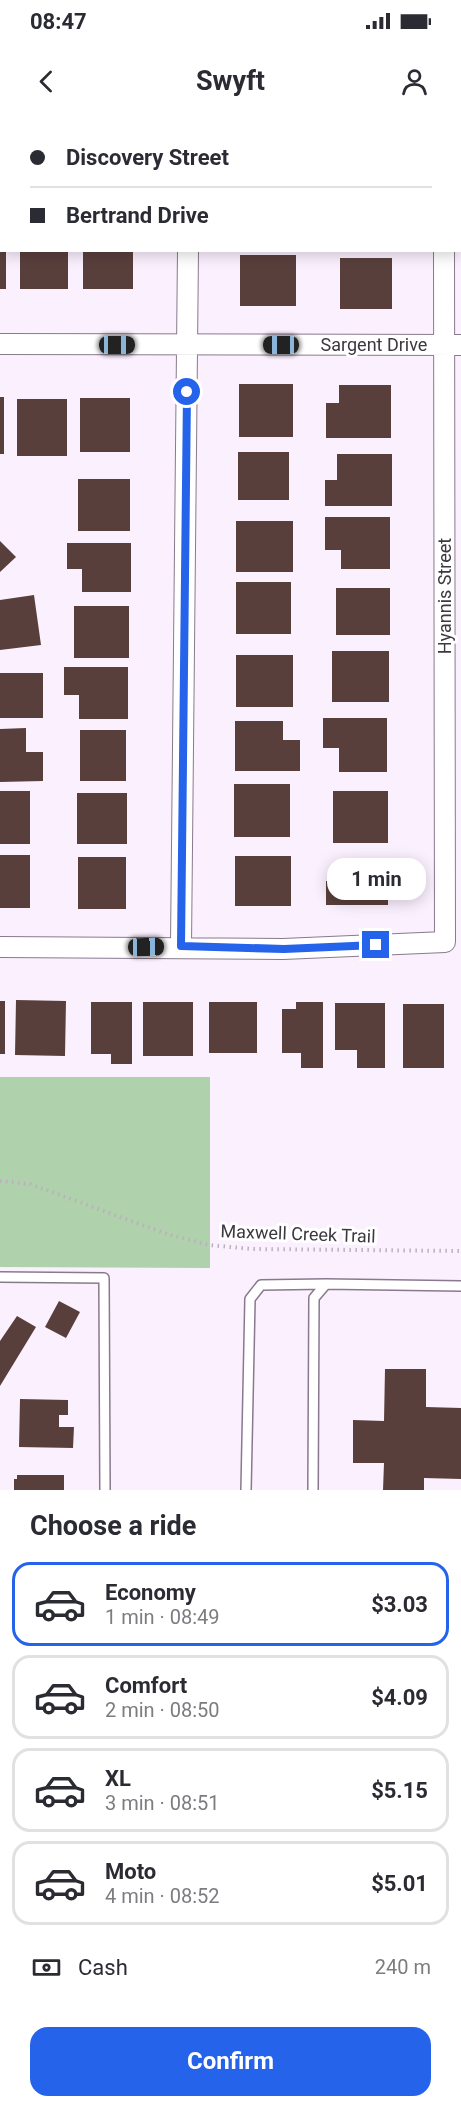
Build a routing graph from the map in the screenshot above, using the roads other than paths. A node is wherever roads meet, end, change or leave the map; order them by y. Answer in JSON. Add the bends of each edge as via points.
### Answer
{"nodes":[{"id":1,"x":188,"y":252,"type":"edge"},
{"id":2,"x":444,"y":252,"type":"edge"},
{"id":3,"x":0,"y":344,"type":"edge"},
{"id":4,"x":188,"y":345,"type":"junction"},
{"id":5,"x":452,"y":345,"type":"edge"},
{"id":6,"x":181,"y":946,"type":"junction"},
{"id":7,"x":0,"y":947,"type":"edge"},
{"id":8,"x":0,"y":1277,"type":"edge"},
{"id":9,"x":326,"y":1284,"type":"junction"},
{"id":10,"x":461,"y":1286,"type":"edge"},
{"id":11,"x":105,"y":1490,"type":"edge"},
{"id":12,"x":246,"y":1490,"type":"edge"},
{"id":13,"x":313,"y":1490,"type":"edge"}],
"edges":[{"from":1,"to":4,"type":"street"},
{"from":2,"to":5,"type":"street","name":"Hyannis Street"},
{"from":3,"to":4,"type":"street","name":"Sargent Drive"},
{"from":4,"to":5,"type":"street","name":"Sargent Drive"},
{"from":4,"to":6,"type":"street"},
{"from":5,"to":6,"type":"street","name":"Hyannis Street","via":[[445,942],[284,949]]},
{"from":6,"to":7,"type":"street"},
{"from":8,"to":11,"type":"lane","via":[[104,1278]]},
{"from":9,"to":10,"type":"lane"},
{"from":9,"to":12,"type":"lane","via":[[261,1285],[250,1299]]},
{"from":9,"to":13,"type":"lane","via":[[314,1298]]}]}
